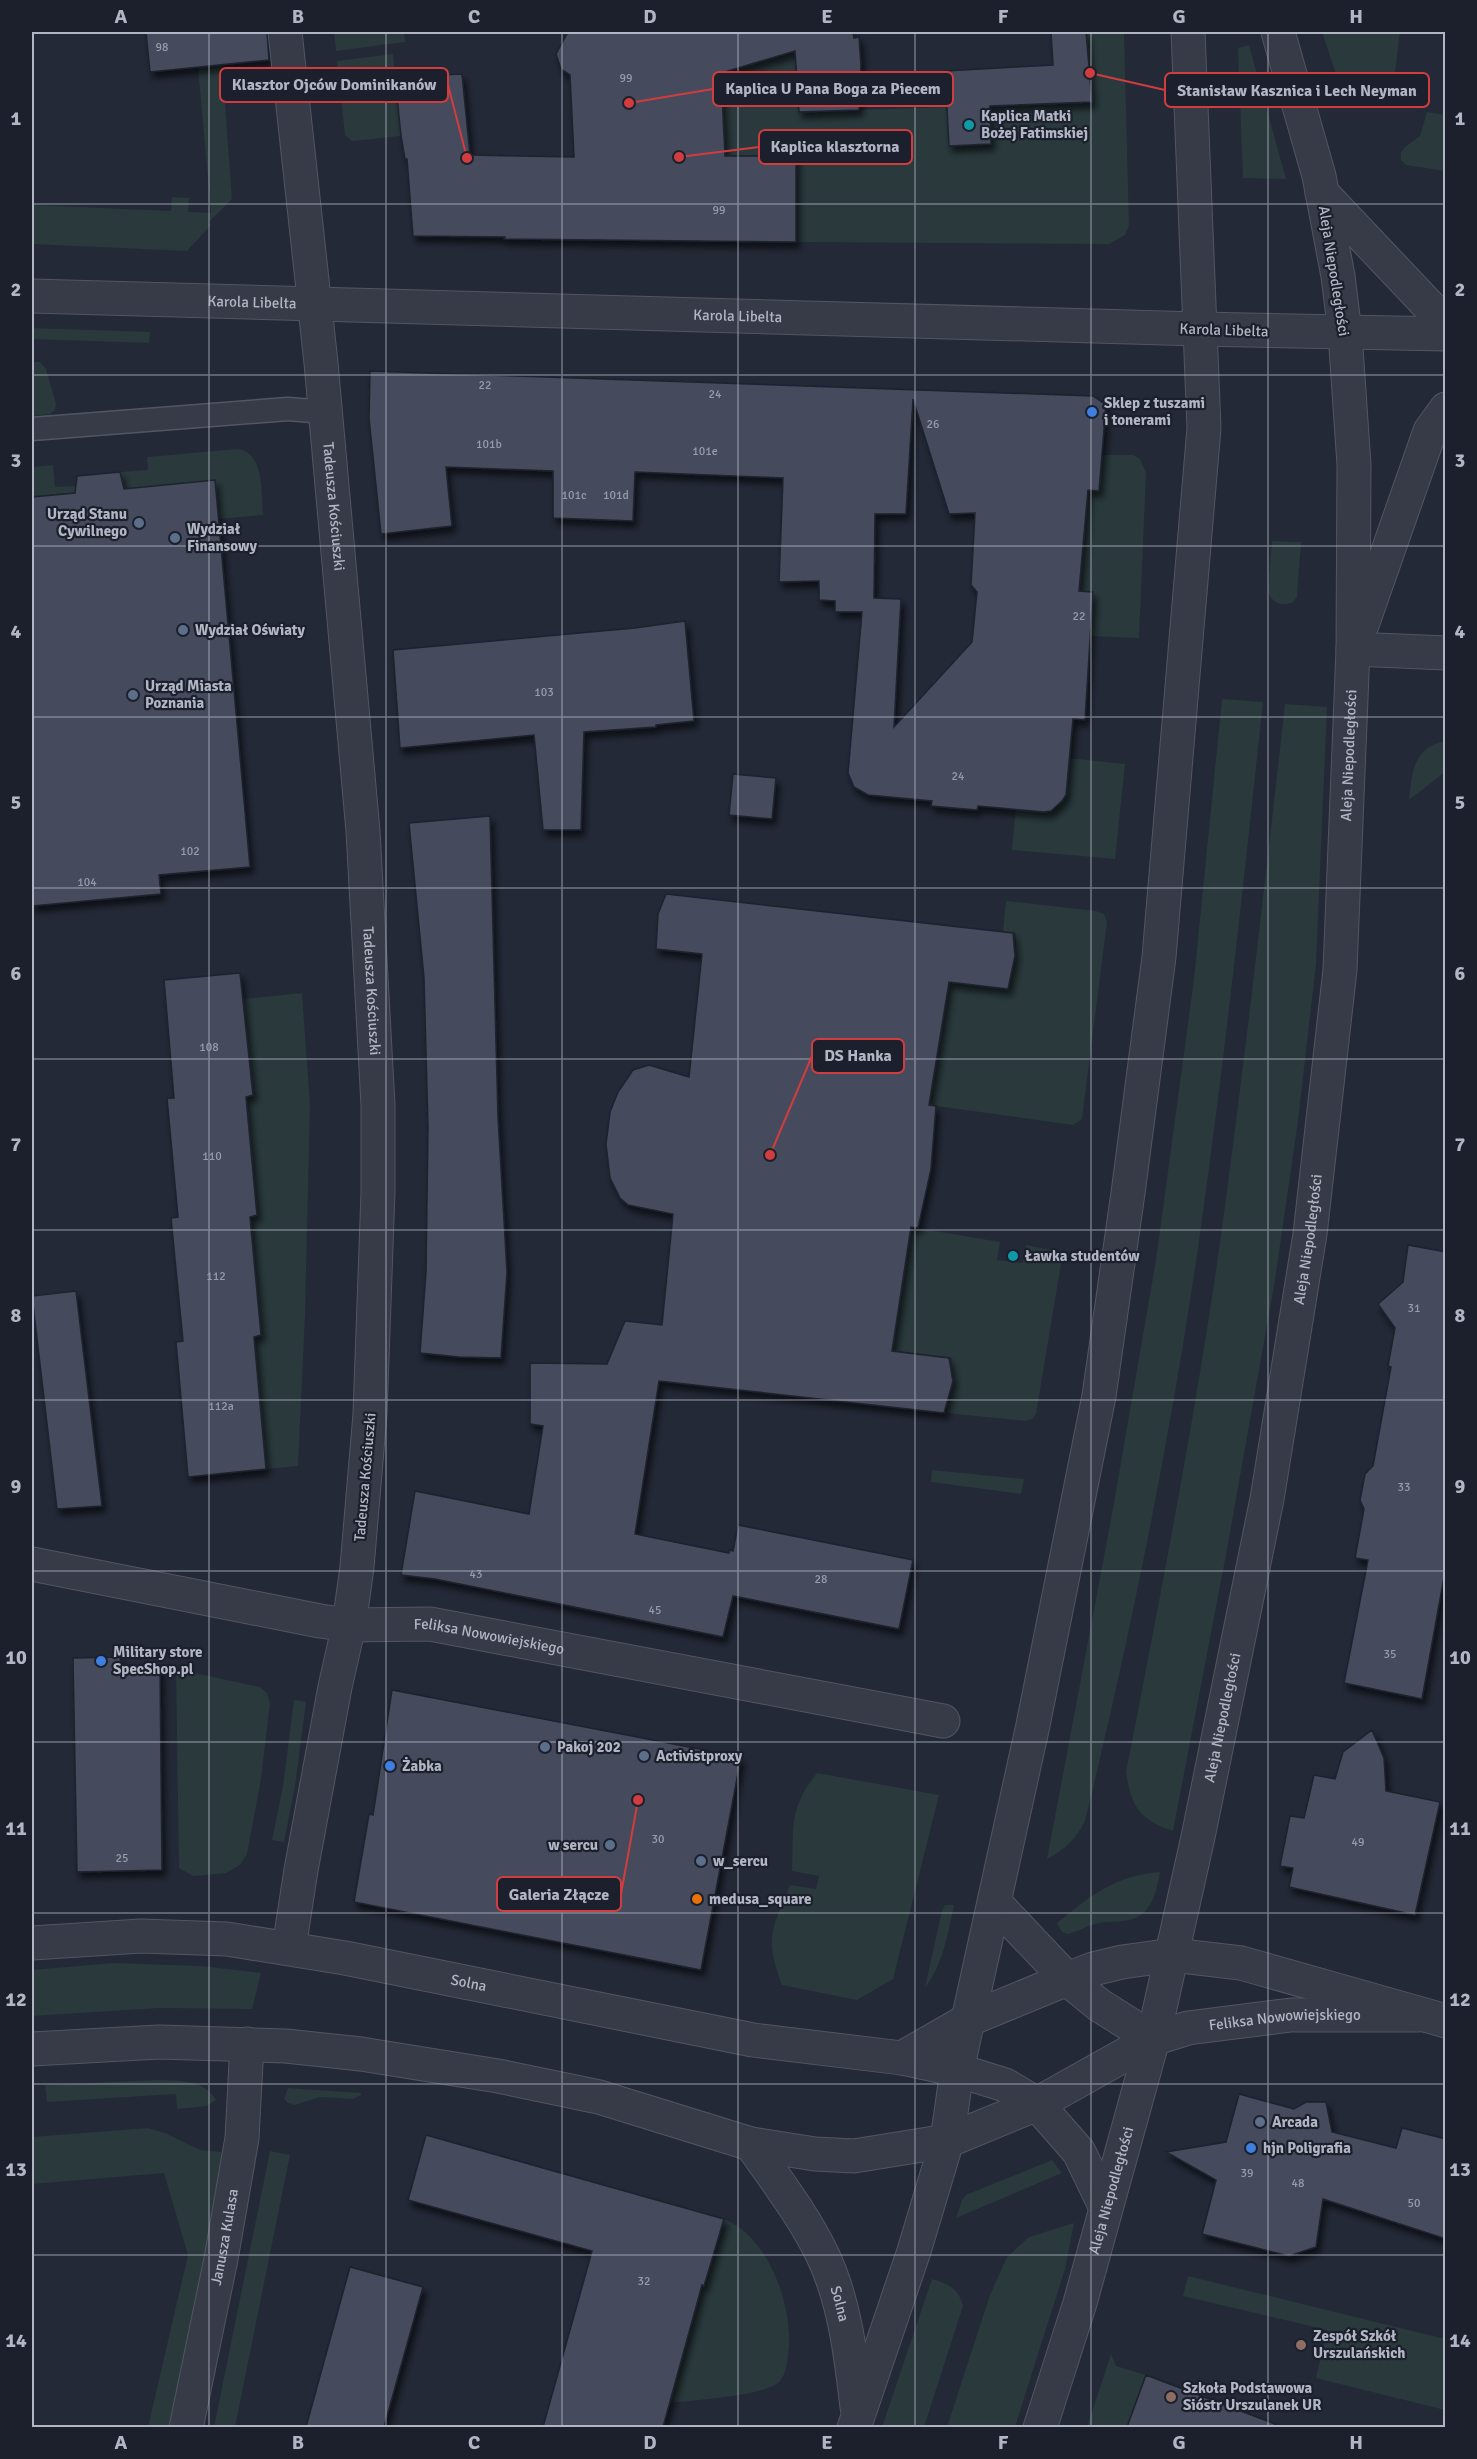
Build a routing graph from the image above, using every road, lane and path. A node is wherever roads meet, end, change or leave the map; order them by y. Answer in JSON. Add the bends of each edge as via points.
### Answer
{"nodes":[{"id":1,"x":285,"y":32,"type":"edge"},
{"id":2,"x":1188,"y":32,"type":"edge"},
{"id":3,"x":1278,"y":32,"type":"edge"},
{"id":4,"x":1322,"y":193,"type":"junction"},
{"id":5,"x":32,"y":296,"type":"edge"},
{"id":6,"x":314,"y":305,"type":"junction"},
{"id":7,"x":1446,"y":324,"type":"edge"},
{"id":8,"x":1200,"y":329,"type":"junction"},
{"id":9,"x":1345,"y":333,"type":"junction"},
{"id":10,"x":1446,"y":334,"type":"edge"},
{"id":11,"x":1446,"y":409,"type":"edge"},
{"id":12,"x":325,"y":412,"type":"junction"},
{"id":13,"x":32,"y":429,"type":"edge"},
{"id":14,"x":1353,"y":649,"type":"junction"},
{"id":15,"x":1446,"y":653,"type":"edge"},
{"id":16,"x":32,"y":1564,"type":"edge"},
{"id":17,"x":348,"y":1625,"type":"junction"},
{"id":18,"x":943,"y":1721,"type":"dead end"},
{"id":19,"x":995,"y":1903,"type":"junction"},
{"id":20,"x":32,"y":1943,"type":"edge"},
{"id":21,"x":289,"y":1948,"type":"junction"},
{"id":22,"x":1173,"y":1955,"type":"junction"},
{"id":23,"x":1067,"y":1979,"type":"junction"},
{"id":24,"x":1432,"y":2018,"type":"edge"},
{"id":25,"x":970,"y":2019,"type":"junction"},
{"id":26,"x":1153,"y":2039,"type":"junction"},
{"id":27,"x":247,"y":2044,"type":"junction"},
{"id":28,"x":32,"y":2049,"type":"edge"},
{"id":29,"x":902,"y":2058,"type":"junction"},
{"id":30,"x":957,"y":2070,"type":"junction"},
{"id":31,"x":1037,"y":2104,"type":"junction"},
{"id":32,"x":947,"y":2141,"type":"junction"},
{"id":33,"x":751,"y":2144,"type":"junction"},
{"id":34,"x":1106,"y":2208,"type":"junction"},
{"id":35,"x":856,"y":2421,"type":"edge"},
{"id":36,"x":186,"y":2427,"type":"edge"},
{"id":37,"x":1040,"y":2427,"type":"edge"}],
"edges":[{"from":1,"to":6,"type":"street","name":"Tadeusza Kościuszki"},
{"from":2,"to":8,"type":"street"},
{"from":3,"to":4,"type":"street","name":"Aleja Niepodległości"},
{"from":4,"to":7,"type":"street"},
{"from":4,"to":9,"type":"street","name":"Aleja Niepodległości"},
{"from":5,"to":6,"type":"street","name":"Karola Libelta"},
{"from":6,"to":8,"type":"street","name":"Karola Libelta"},
{"from":6,"to":12,"type":"street","name":"Tadeusza Kościuszki"},
{"from":8,"to":9,"type":"street","name":"Karola Libelta"},
{"from":8,"to":19,"type":"street","via":[[1204,439],[1158,969],[1100,1396]]},
{"from":9,"to":10,"type":"street","name":"Karola Libelta"},
{"from":9,"to":14,"type":"street","name":"Aleja Niepodległości","via":[[1354,465]]},
{"from":11,"to":14,"type":"street","via":[[1430,431]]},
{"from":12,"to":13,"type":"lane","via":[[288,409]]},
{"from":12,"to":17,"type":"street","name":"Tadeusza Kościuszki","via":[[363,831],[378,1105],[370,1414]]},
{"from":14,"to":15,"type":"street"},
{"from":14,"to":22,"type":"street","name":"Aleja Niepodległości","via":[[1340,970],[1310,1234],[1267,1499]]},
{"from":16,"to":17,"type":"street","name":"Feliksa Nowowiejskiego"},
{"from":17,"to":18,"type":"street","name":"Feliksa Nowowiejskiego","via":[[430,1624]]},
{"from":17,"to":21,"type":"street","name":"Tadeusza Kościuszki"},
{"from":19,"to":23,"type":"street"},
{"from":19,"to":25,"type":"street"},
{"from":20,"to":21,"type":"street","name":"Solna","via":[[141,1936],[227,1939]]},
{"from":21,"to":29,"type":"street","name":"Solna","via":[[753,2040]]},
{"from":22,"to":23,"type":"street","via":[[1122,1962]]},
{"from":22,"to":24,"type":"street","name":"Feliksa Nowowiejskiego","via":[[1241,1963]]},
{"from":22,"to":26,"type":"street","name":"Aleja Niepodległości"},
{"from":23,"to":25,"type":"street"},
{"from":23,"to":26,"type":"street","via":[[1099,2005]]},
{"from":24,"to":26,"type":"street","name":"Feliksa Nowowiejskiego","via":[[1291,2015],[1188,2028]]},
{"from":25,"to":29,"type":"street"},
{"from":25,"to":30,"type":"street"},
{"from":26,"to":31,"type":"street"},
{"from":26,"to":34,"type":"street","name":"Aleja Niepodległości"},
{"from":27,"to":28,"type":"street","via":[[159,2042]]},
{"from":27,"to":33,"type":"street","via":[[361,2054],[498,2076],[600,2097]]},
{"from":27,"to":36,"type":"street","name":"Janusza Kulasa","via":[[242,2138]]},
{"from":29,"to":30,"type":"street","name":"Solna"},
{"from":30,"to":31,"type":"street","name":"Solna","via":[[1005,2085]]},
{"from":30,"to":32,"type":"street"},
{"from":31,"to":32,"type":"street"},
{"from":31,"to":34,"type":"street","name":"Solna","via":[[1079,2152]]},
{"from":32,"to":33,"type":"street","via":[[854,2156]]},
{"from":32,"to":35,"type":"street"},
{"from":33,"to":35,"type":"street","name":"Solna","via":[[823,2255],[838,2295],[849,2350]]},
{"from":34,"to":37,"type":"street","name":"Aleja Niepodległości"}]}
